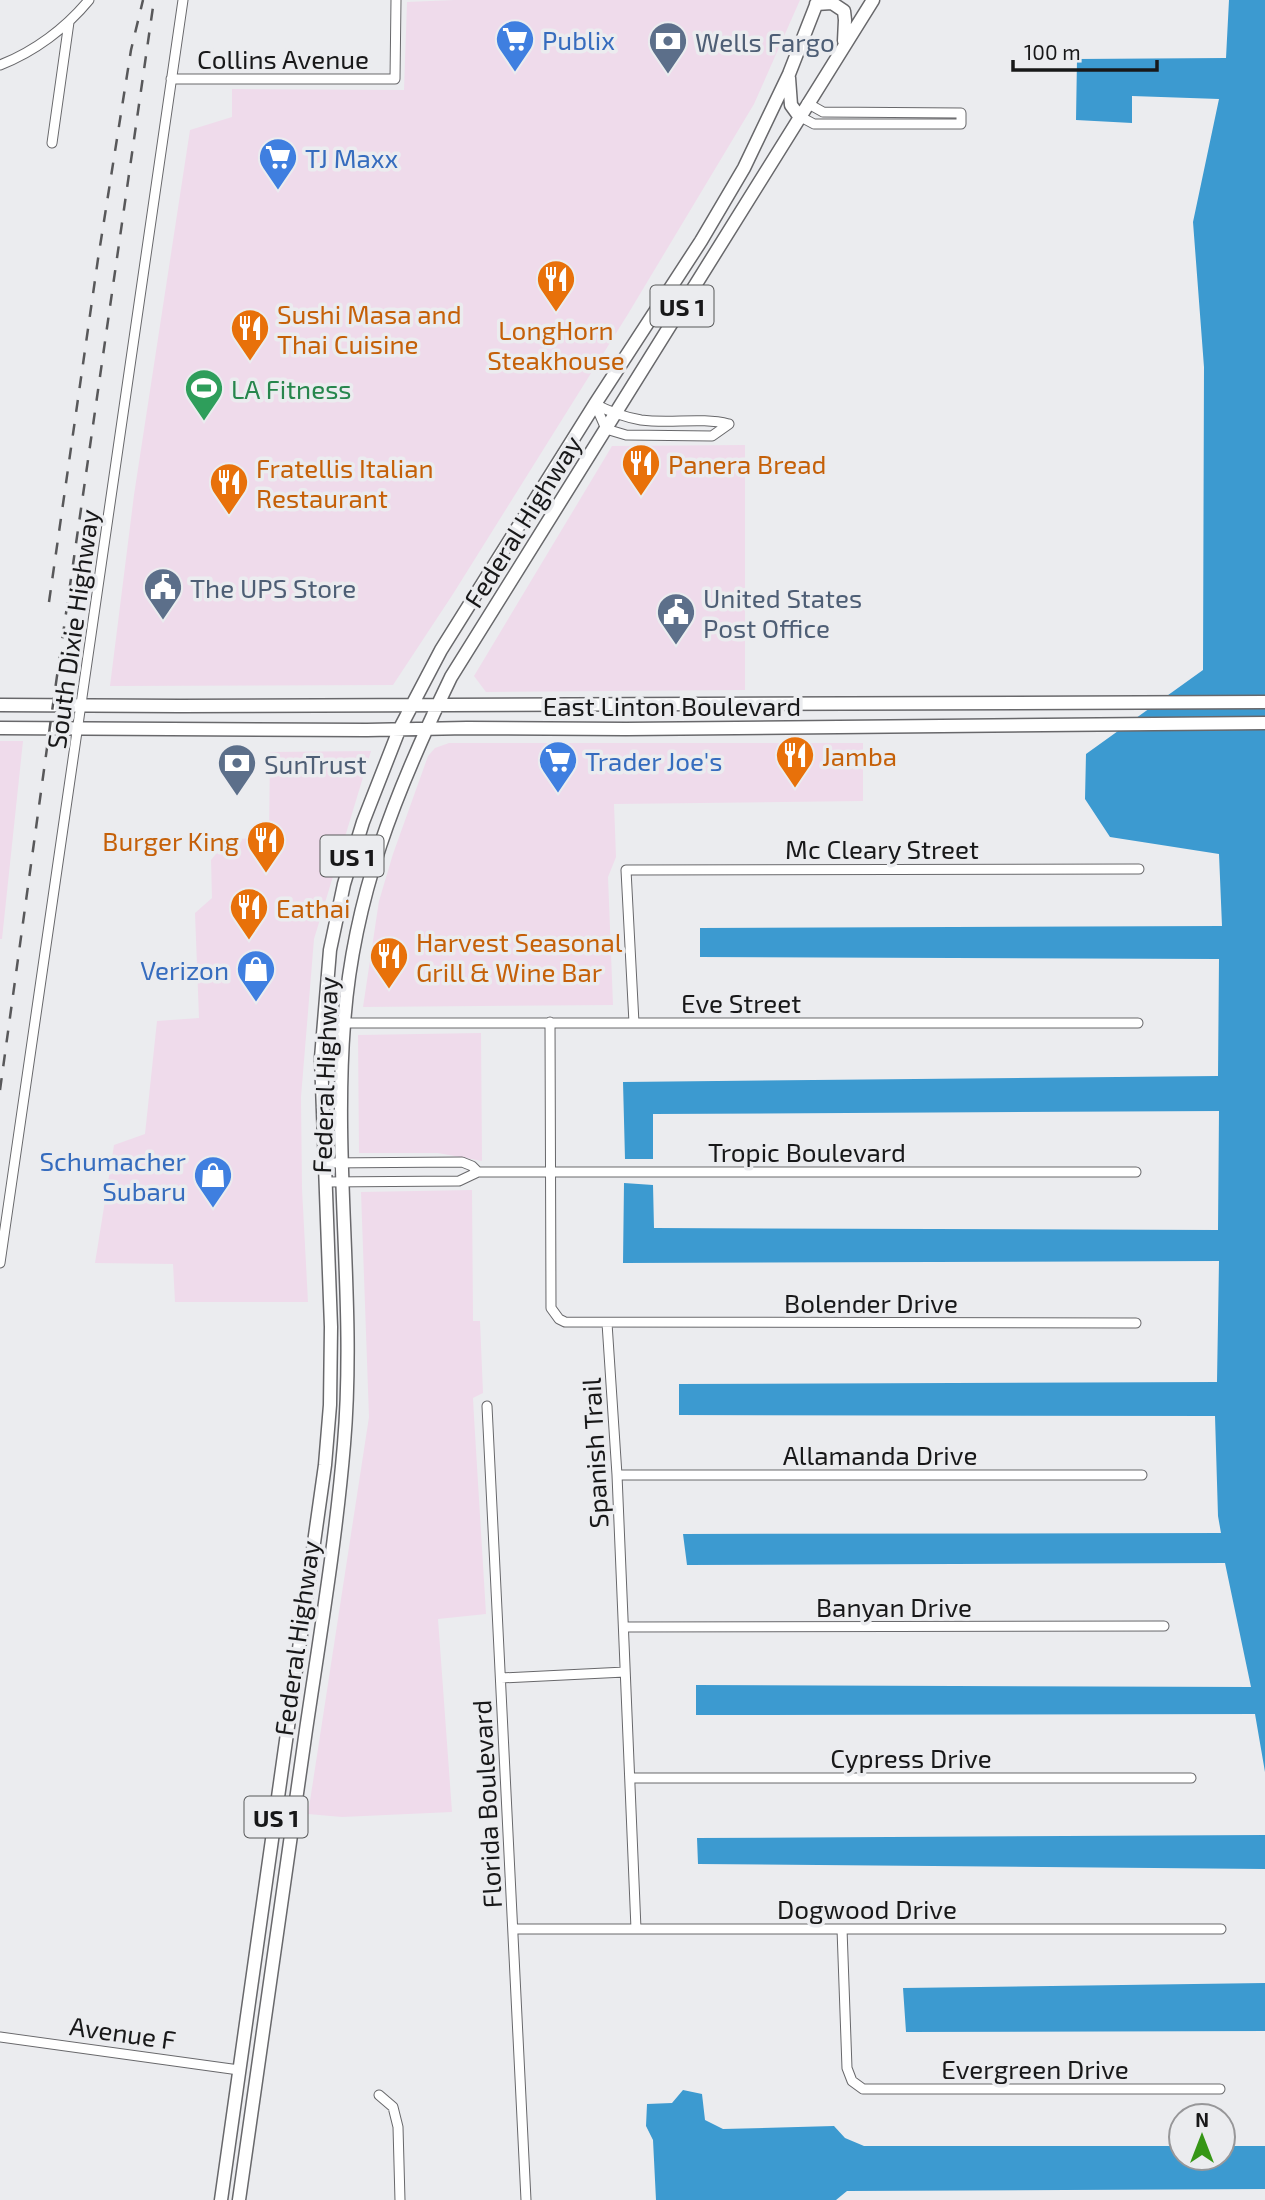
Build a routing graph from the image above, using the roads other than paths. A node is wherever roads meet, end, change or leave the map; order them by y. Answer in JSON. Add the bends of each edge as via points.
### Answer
{"nodes":[{"id":1,"x":89,"y":0,"type":"edge"},
{"id":2,"x":183,"y":0,"type":"edge"},
{"id":3,"x":396,"y":0,"type":"edge"},
{"id":4,"x":873,"y":0,"type":"edge"},
{"id":5,"x":817,"y":2,"type":"edge"},
{"id":6,"x":69,"y":22,"type":"junction"},
{"id":7,"x":844,"y":45,"type":"junction"},
{"id":8,"x":0,"y":65,"type":"edge"},
{"id":9,"x":789,"y":74,"type":"junction"},
{"id":10,"x":171,"y":79,"type":"junction"},
{"id":11,"x":807,"y":103,"type":"junction"},
{"id":12,"x":799,"y":116,"type":"junction"},
{"id":13,"x":52,"y":143,"type":"dead end"},
{"id":14,"x":750,"y":156,"type":"junction"},
{"id":15,"x":748,"y":197,"type":"junction"},
{"id":16,"x":595,"y":404,"type":"junction"},
{"id":17,"x":615,"y":414,"type":"junction"},
{"id":18,"x":606,"y":429,"type":"junction"},
{"id":19,"x":1265,"y":702,"type":"edge"},
{"id":20,"x":0,"y":705,"type":"edge"},
{"id":21,"x":82,"y":705,"type":"junction"},
{"id":22,"x":411,"y":705,"type":"junction"},
{"id":23,"x":438,"y":705,"type":"junction"},
{"id":24,"x":761,"y":705,"type":"junction"},
{"id":25,"x":235,"y":706,"type":"junction"},
{"id":26,"x":1265,"y":723,"type":"edge"},
{"id":27,"x":79,"y":727,"type":"junction"},
{"id":28,"x":0,"y":728,"type":"edge"},
{"id":29,"x":212,"y":728,"type":"junction"},
{"id":30,"x":762,"y":728,"type":"junction"},
{"id":31,"x":426,"y":729,"type":"junction"},
{"id":32,"x":399,"y":730,"type":"junction"},
{"id":33,"x":1139,"y":869,"type":"dead end"},
{"id":34,"x":550,"y":1022,"type":"junction"},
{"id":35,"x":344,"y":1023,"type":"junction"},
{"id":36,"x":634,"y":1023,"type":"junction"},
{"id":37,"x":1138,"y":1023,"type":"dead end"},
{"id":38,"x":324,"y":1163,"type":"junction"},
{"id":39,"x":342,"y":1163,"type":"junction"},
{"id":40,"x":478,"y":1172,"type":"junction"},
{"id":41,"x":1136,"y":1172,"type":"dead end"},
{"id":42,"x":550,"y":1173,"type":"junction"},
{"id":43,"x":325,"y":1182,"type":"junction"},
{"id":44,"x":342,"y":1182,"type":"junction"},
{"id":45,"x":0,"y":1263,"type":"edge"},
{"id":46,"x":607,"y":1323,"type":"junction"},
{"id":47,"x":1136,"y":1324,"type":"dead end"},
{"id":48,"x":330,"y":1386,"type":"junction"},
{"id":49,"x":346,"y":1404,"type":"junction"},
{"id":50,"x":486,"y":1406,"type":"dead end"},
{"id":51,"x":617,"y":1475,"type":"junction"},
{"id":52,"x":1142,"y":1475,"type":"dead end"},
{"id":53,"x":1164,"y":1626,"type":"dead end"},
{"id":54,"x":624,"y":1627,"type":"junction"},
{"id":55,"x":625,"y":1672,"type":"junction"},
{"id":56,"x":501,"y":1678,"type":"junction"},
{"id":57,"x":630,"y":1778,"type":"junction"},
{"id":58,"x":1191,"y":1778,"type":"dead end"},
{"id":59,"x":513,"y":1929,"type":"junction"},
{"id":60,"x":636,"y":1929,"type":"junction"},
{"id":61,"x":842,"y":1929,"type":"junction"},
{"id":62,"x":1221,"y":1929,"type":"dead end"},
{"id":63,"x":0,"y":2037,"type":"edge"},
{"id":64,"x":239,"y":2070,"type":"junction"},
{"id":65,"x":1220,"y":2089,"type":"dead end"},
{"id":66,"x":379,"y":2095,"type":"dead end"},
{"id":67,"x":221,"y":2200,"type":"edge"},
{"id":68,"x":239,"y":2200,"type":"edge"},
{"id":69,"x":400,"y":2200,"type":"edge"},
{"id":70,"x":526,"y":2200,"type":"edge"}],
"edges":[{"from":1,"to":6,"type":"street"},
{"from":2,"to":10,"type":"street","name":"South Dixie Highway"},
{"from":3,"to":10,"type":"street","name":"Collins Avenue","via":[[395,79]]},
{"from":4,"to":7,"type":"main road","name":"Federal Highway","number":"US 1"},
{"from":5,"to":7,"type":"main road","via":[[832,3],[844,11]]},
{"from":5,"to":9,"type":"main road","number":"US 1"},
{"from":6,"to":8,"type":"street","via":[[44,42]]},
{"from":6,"to":13,"type":"street"},
{"from":7,"to":11,"type":"main road","name":"Federal Highway","number":"US 1"},
{"from":9,"to":12,"type":"main road","via":[[790,100]]},
{"from":9,"to":14,"type":"main road","name":"Federal Highway","number":"US 1"},
{"from":10,"to":21,"type":"street","name":"South Dixie Highway"},
{"from":11,"to":12,"type":"main road","name":"Federal Highway","number":"US 1"},
{"from":11,"to":12,"type":"street","via":[[823,112],[961,113],[961,124],[814,124]]},
{"from":12,"to":15,"type":"main road","name":"Federal Highway","number":"US 1"},
{"from":14,"to":15,"type":"main road","via":[[744,185]]},
{"from":14,"to":16,"type":"main road","name":"Federal Highway","number":"US 1"},
{"from":15,"to":17,"type":"main road","name":"Federal Highway","number":"US 1"},
{"from":16,"to":17,"type":"street"},
{"from":16,"to":18,"type":"street"},
{"from":16,"to":22,"type":"main road","name":"Federal Highway","number":"US 1"},
{"from":17,"to":18,"type":"main road","name":"Federal Highway","number":"US 1"},
{"from":17,"to":18,"type":"street","via":[[643,420],[729,424],[712,436],[626,435]]},
{"from":18,"to":23,"type":"main road","name":"Federal Highway","number":"US 1"},
{"from":19,"to":24,"type":"main road","name":"East Linton Boulevard"},
{"from":20,"to":21,"type":"main road","name":"East Linton Boulevard"},
{"from":21,"to":25,"type":"main road","name":"East Linton Boulevard"},
{"from":21,"to":27,"type":"street","name":"South Dixie Highway"},
{"from":22,"to":23,"type":"main road","name":"East Linton Boulevard"},
{"from":22,"to":25,"type":"main road","name":"East Linton Boulevard"},
{"from":22,"to":32,"type":"main road","name":"Federal Highway","number":"US 1"},
{"from":23,"to":24,"type":"main road","name":"East Linton Boulevard"},
{"from":23,"to":31,"type":"main road","name":"Federal Highway","number":"US 1"},
{"from":24,"to":30,"type":"main road"},
{"from":25,"to":29,"type":"main road"},
{"from":26,"to":30,"type":"main road","name":"East Linton Boulevard"},
{"from":27,"to":28,"type":"main road","name":"East Linton Boulevard"},
{"from":27,"to":29,"type":"main road","name":"East Linton Boulevard"},
{"from":27,"to":45,"type":"street","name":"South Dixie Highway"},
{"from":29,"to":32,"type":"main road","name":"East Linton Boulevard"},
{"from":30,"to":31,"type":"main road","name":"East Linton Boulevard"},
{"from":31,"to":32,"type":"main road","name":"East Linton Boulevard"},
{"from":31,"to":35,"type":"main road","name":"Federal Highway","number":"US 1","via":[[372,865],[352,957]]},
{"from":32,"to":38,"type":"main road","name":"Federal Highway","number":"US 1","via":[[355,844],[330,950],[321,1058]]},
{"from":33,"to":36,"type":"street","name":"Mc Cleary Street","via":[[626,870]]},
{"from":34,"to":35,"type":"street","name":"Eve Street"},
{"from":34,"to":36,"type":"street","name":"Eve Street"},
{"from":34,"to":42,"type":"street"},
{"from":35,"to":39,"type":"main road","name":"Federal Highway","number":"US 1"},
{"from":36,"to":37,"type":"street","name":"Eve Street"},
{"from":38,"to":39,"type":"street","name":"Tropic Boulevard"},
{"from":38,"to":43,"type":"main road","name":"Federal Highway","number":"US 1"},
{"from":39,"to":40,"type":"street","name":"Tropic Boulevard","via":[[462,1162]]},
{"from":39,"to":44,"type":"main road","name":"Federal Highway","number":"US 1"},
{"from":40,"to":42,"type":"street","name":"Tropic Boulevard"},
{"from":40,"to":44,"type":"street","name":"Tropic Boulevard","via":[[459,1181]]},
{"from":41,"to":42,"type":"street","name":"Tropic Boulevard"},
{"from":42,"to":46,"type":"street","via":[[551,1308],[565,1322]]},
{"from":43,"to":44,"type":"street","name":"Tropic Boulevard"},
{"from":43,"to":48,"type":"main road","name":"Federal Highway","number":"US 1"},
{"from":44,"to":49,"type":"main road","name":"Federal Highway","number":"US 1","via":[[349,1332]]},
{"from":46,"to":47,"type":"street","name":"Bolender Drive"},
{"from":46,"to":51,"type":"street","name":"Spanish Trail"},
{"from":48,"to":49,"type":"main road"},
{"from":48,"to":64,"type":"main road","name":"Federal Highway","number":"US 1","via":[[321,1494]]},
{"from":49,"to":68,"type":"main road","name":"Federal Highway","number":"US 1","via":[[339,1498]]},
{"from":50,"to":56,"type":"street","name":"Florida Boulevard"},
{"from":51,"to":52,"type":"street","name":"Allamanda Drive"},
{"from":51,"to":54,"type":"street","name":"Spanish Trail"},
{"from":53,"to":54,"type":"street","name":"Banyan Drive"},
{"from":54,"to":55,"type":"street","name":"Spanish Trail"},
{"from":55,"to":56,"type":"street"},
{"from":55,"to":57,"type":"street","name":"Spanish Trail"},
{"from":56,"to":59,"type":"street","name":"Florida Boulevard"},
{"from":57,"to":58,"type":"street","name":"Cypress Drive"},
{"from":57,"to":60,"type":"street","name":"Spanish Trail"},
{"from":59,"to":60,"type":"street","name":"Dogwood Drive"},
{"from":59,"to":70,"type":"street","name":"Florida Boulevard"},
{"from":60,"to":61,"type":"street","name":"Dogwood Drive"},
{"from":61,"to":62,"type":"street","name":"Dogwood Drive"},
{"from":61,"to":65,"type":"street","name":"Evergreen Drive","via":[[847,2068],[852,2081],[863,2089]]},
{"from":63,"to":64,"type":"street","name":"Avenue F"},
{"from":64,"to":67,"type":"main road","name":"Federal Highway","number":"US 1"},
{"from":66,"to":69,"type":"street","via":[[393,2107],[398,2127]]}]}
